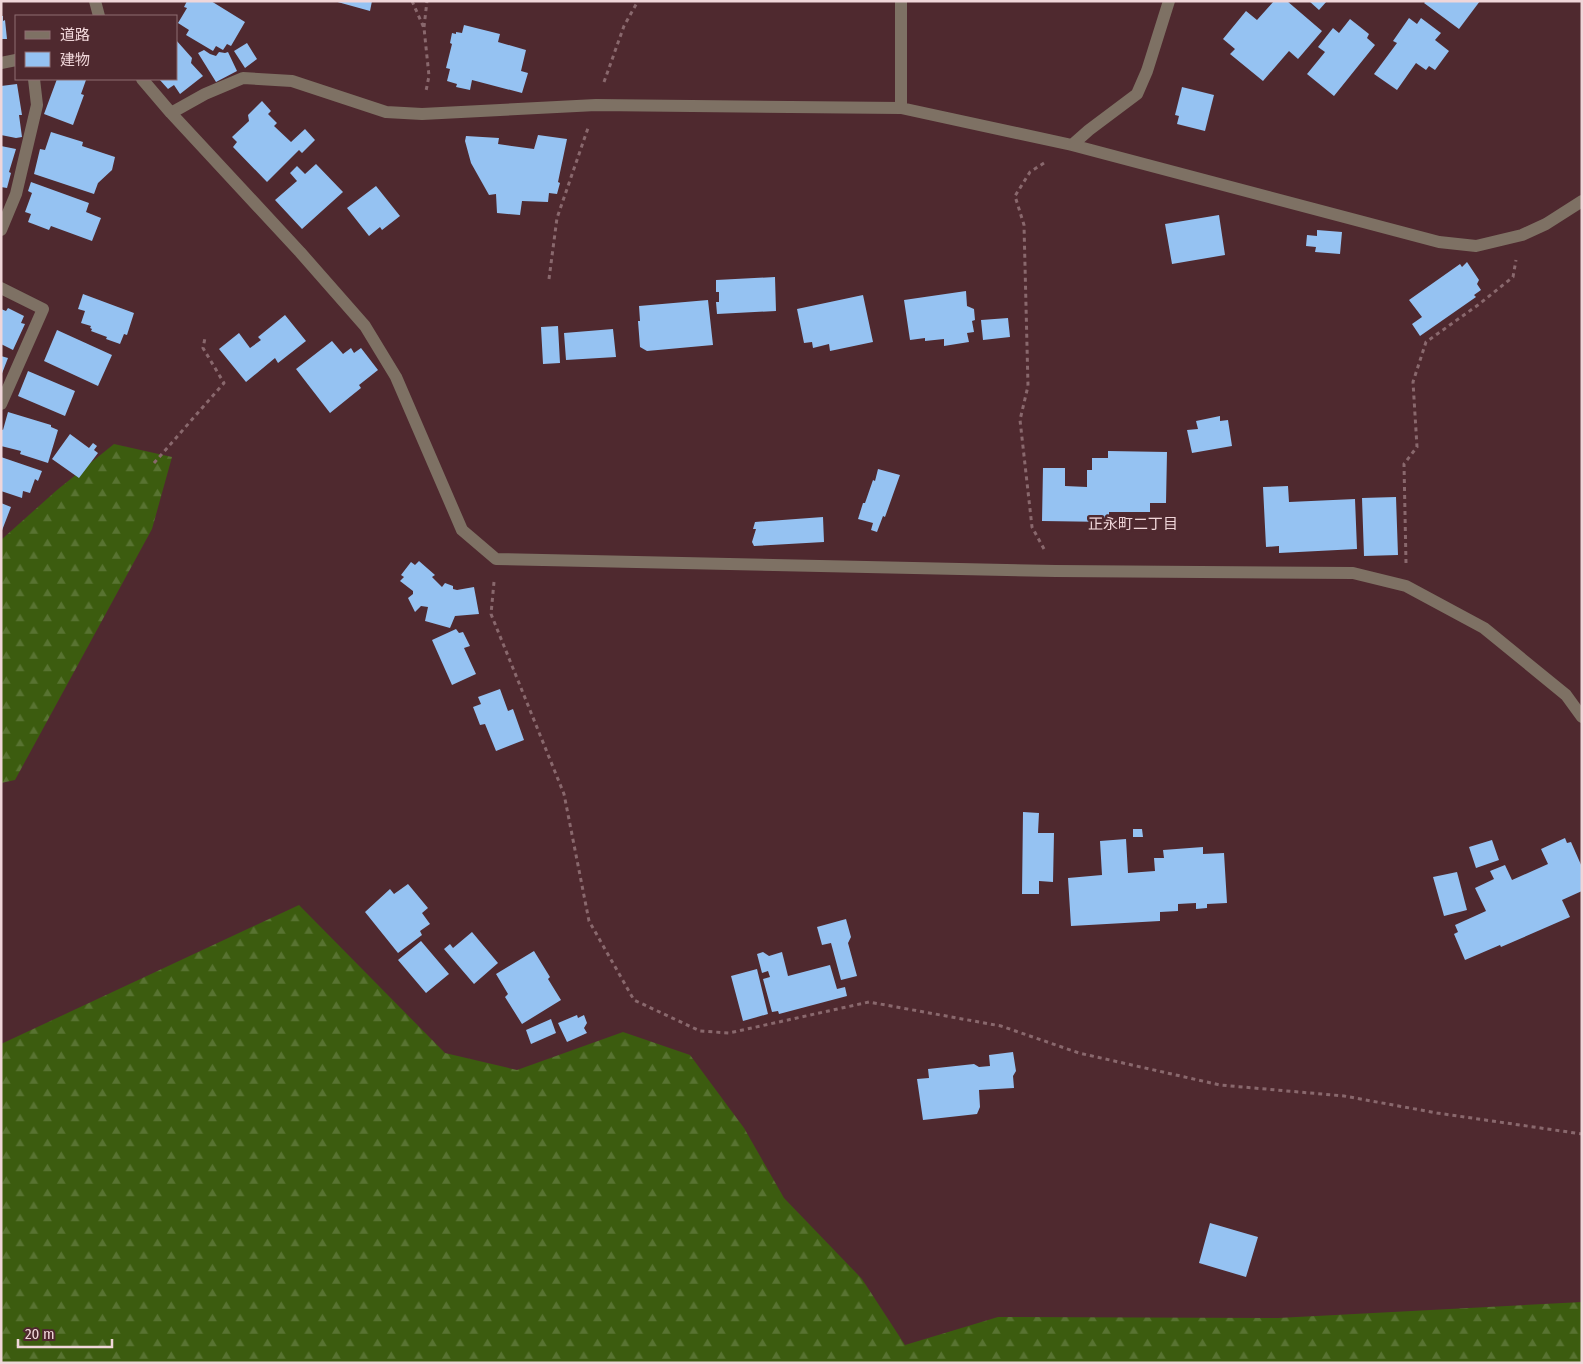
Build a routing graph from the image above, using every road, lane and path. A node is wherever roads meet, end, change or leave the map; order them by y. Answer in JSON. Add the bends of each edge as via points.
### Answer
{"nodes":[{"id":1,"x":94,"y":1,"type":"edge"},
{"id":2,"x":412,"y":1,"type":"edge"},
{"id":3,"x":427,"y":1,"type":"edge"},
{"id":4,"x":638,"y":1,"type":"edge"},
{"id":5,"x":900,"y":1,"type":"edge"},
{"id":6,"x":1169,"y":1,"type":"edge"},
{"id":7,"x":99,"y":15,"type":"edge"},
{"id":8,"x":424,"y":28,"type":"junction"},
{"id":9,"x":15,"y":60,"type":"edge"},
{"id":10,"x":1,"y":63,"type":"edge"},
{"id":11,"x":34,"y":80,"type":"edge"},
{"id":12,"x":143,"y":80,"type":"edge"},
{"id":13,"x":596,"y":105,"type":"junction"},
{"id":14,"x":901,"y":108,"type":"junction"},
{"id":15,"x":171,"y":114,"type":"junction"},
{"id":16,"x":422,"y":114,"type":"junction"},
{"id":17,"x":1072,"y":145,"type":"junction"},
{"id":18,"x":1582,"y":201,"type":"edge"},
{"id":19,"x":1,"y":230,"type":"edge"},
{"id":20,"x":1522,"y":235,"type":"junction"},
{"id":21,"x":549,"y":279,"type":"dead end"},
{"id":22,"x":1,"y":288,"type":"edge"},
{"id":23,"x":205,"y":338,"type":"dead end"},
{"id":24,"x":1,"y":404,"type":"edge"},
{"id":25,"x":154,"y":462,"type":"dead end"},
{"id":26,"x":496,"y":559,"type":"junction"},
{"id":27,"x":1056,"y":571,"type":"junction"},
{"id":28,"x":1406,"y":586,"type":"junction"},
{"id":29,"x":1582,"y":717,"type":"edge"},
{"id":30,"x":1582,"y":1134,"type":"edge"}],
"edges":[{"from":1,"to":7,"type":"street"},
{"from":2,"to":8,"type":"path"},
{"from":3,"to":8,"type":"path"},
{"from":4,"to":13,"type":"path","via":[[624,26]]},
{"from":5,"to":14,"type":"street"},
{"from":6,"to":17,"type":"street","via":[[1137,94]]},
{"from":8,"to":16,"type":"path","via":[[429,76]]},
{"from":9,"to":10,"type":"street"},
{"from":11,"to":19,"type":"street","via":[[37,105],[16,194]]},
{"from":12,"to":15,"type":"street"},
{"from":13,"to":14,"type":"street"},
{"from":13,"to":16,"type":"street"},
{"from":13,"to":21,"type":"path","via":[[556,218]]},
{"from":14,"to":17,"type":"street"},
{"from":15,"to":16,"type":"street","via":[[205,94],[243,78],[292,81],[386,112]]},
{"from":15,"to":26,"type":"street","via":[[365,326],[396,377],[462,530]]},
{"from":17,"to":20,"type":"street","via":[[1439,242],[1476,246]]},
{"from":17,"to":27,"type":"path","via":[[1030,172],[1015,196],[1024,225],[1028,386],[1020,420],[1032,527]]},
{"from":18,"to":20,"type":"street"},
{"from":20,"to":28,"type":"path","via":[[1513,277],[1426,342],[1413,382],[1417,447],[1404,464]]},
{"from":22,"to":24,"type":"street","via":[[43,309]]},
{"from":23,"to":25,"type":"path","via":[[203,348],[224,383]]},
{"from":26,"to":27,"type":"street"},
{"from":26,"to":30,"type":"path","via":[[491,614],[564,794],[589,922],[634,1000],[700,1031],[729,1033],[869,1002],[1001,1026],[1079,1053],[1220,1085],[1344,1096]]},
{"from":27,"to":28,"type":"street","via":[[1353,573]]},
{"from":28,"to":29,"type":"street","via":[[1484,628],[1566,695]]}]}
